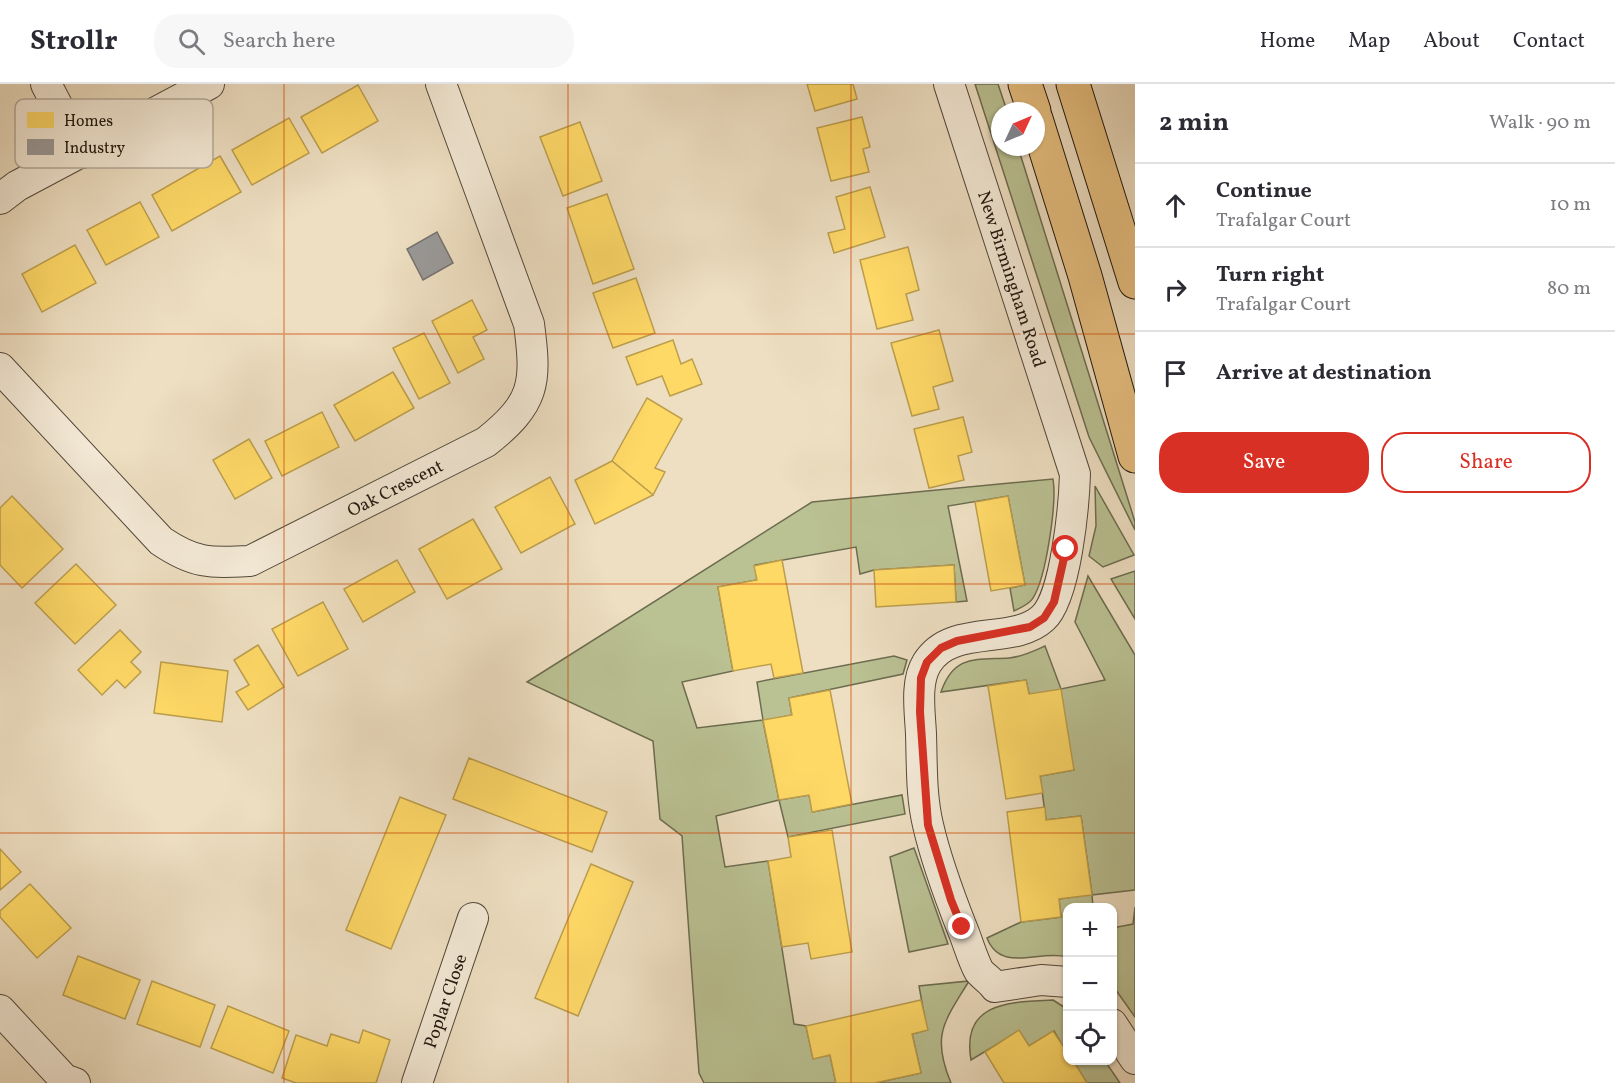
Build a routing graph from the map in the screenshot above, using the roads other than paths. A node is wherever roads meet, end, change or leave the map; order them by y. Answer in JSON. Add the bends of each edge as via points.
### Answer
{"nodes":[{"id":1,"x":46,"y":84,"type":"edge"},
{"id":2,"x":209,"y":84,"type":"edge"},
{"id":3,"x":441,"y":84,"type":"edge"},
{"id":4,"x":949,"y":84,"type":"edge"},
{"id":5,"x":1025,"y":84,"type":"edge"},
{"id":6,"x":1073,"y":84,"type":"edge"},
{"id":7,"x":54,"y":99,"type":"edge"},
{"id":8,"x":181,"y":99,"type":"edge"},
{"id":9,"x":1031,"y":102,"type":"edge"},
{"id":10,"x":1045,"y":148,"type":"edge"},
{"id":11,"x":52,"y":168,"type":"edge"},
{"id":12,"x":0,"y":199,"type":"edge"},
{"id":13,"x":1135,"y":282,"type":"edge"},
{"id":14,"x":0,"y":368,"type":"edge"},
{"id":15,"x":1135,"y":456,"type":"edge"},
{"id":16,"x":473,"y":918,"type":"dead end"},
{"id":17,"x":1063,"y":982,"type":"edge"},
{"id":18,"x":0,"y":1010,"type":"edge"},
{"id":19,"x":1117,"y":1030,"type":"edge"},
{"id":20,"x":1135,"y":1059,"type":"edge"},
{"id":21,"x":67,"y":1082,"type":"edge"},
{"id":22,"x":417,"y":1083,"type":"edge"}],
"edges":[{"from":1,"to":7,"type":"street"},
{"from":2,"to":8,"type":"street"},
{"from":3,"to":14,"type":"street","name":"Oak Crescent","via":[[529,324],[534,365],[527,396],[513,420],[486,442],[250,561],[214,563],[184,557],[161,541]]},
{"from":4,"to":17,"type":"street","name":"New Birmingham Road","via":[[1075,474],[1074,512],[1054,602],[1044,618],[1030,627],[957,641],[941,648],[927,662],[921,678],[920,705],[928,825],[951,900],[980,973],[995,987],[1041,980]]},
{"from":5,"to":9,"type":"highway"},
{"from":6,"to":13,"type":"highway"},
{"from":10,"to":15,"type":"highway"},
{"from":11,"to":12,"type":"street"},
{"from":16,"to":22,"type":"street","name":"Poplar Close"},
{"from":18,"to":21,"type":"street"},
{"from":19,"to":20,"type":"street"}]}
